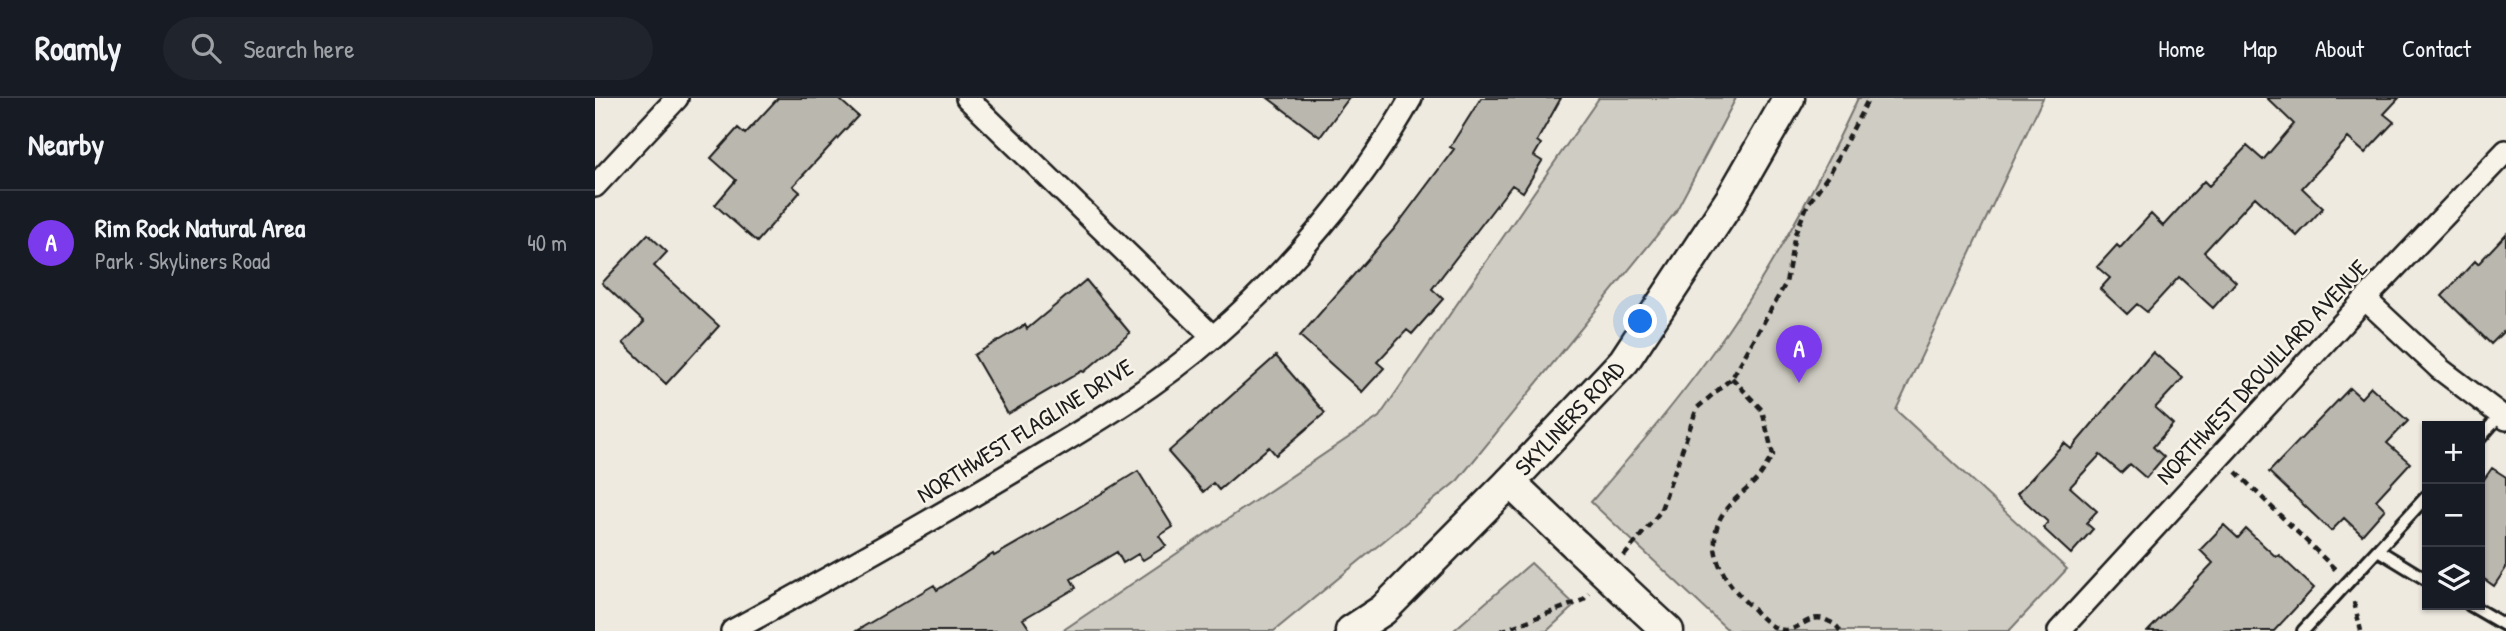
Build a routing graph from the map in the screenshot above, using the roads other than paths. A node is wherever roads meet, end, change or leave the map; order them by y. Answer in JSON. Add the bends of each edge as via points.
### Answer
{"nodes":[{"id":1,"x":677,"y":98,"type":"edge"},
{"id":2,"x":967,"y":98,"type":"edge"},
{"id":3,"x":1411,"y":98,"type":"edge"},
{"id":4,"x":1789,"y":98,"type":"edge"},
{"id":5,"x":2506,"y":151,"type":"edge"},
{"id":6,"x":595,"y":186,"type":"edge"},
{"id":7,"x":2365,"y":299,"type":"junction"},
{"id":8,"x":1213,"y":337,"type":"junction"},
{"id":9,"x":2504,"y":415,"type":"edge"},
{"id":10,"x":2485,"y":433,"type":"edge"},
{"id":11,"x":1510,"y":482,"type":"junction"},
{"id":12,"x":2422,"y":502,"type":"edge"},
{"id":13,"x":2378,"y":550,"type":"junction"},
{"id":14,"x":2422,"y":576,"type":"edge"},
{"id":15,"x":2479,"y":610,"type":"edge"},
{"id":16,"x":2506,"y":626,"type":"edge"},
{"id":17,"x":732,"y":631,"type":"edge"},
{"id":18,"x":1351,"y":631,"type":"edge"},
{"id":19,"x":1668,"y":631,"type":"edge"},
{"id":20,"x":2059,"y":631,"type":"edge"},
{"id":21,"x":2303,"y":631,"type":"edge"}],
"edges":[{"from":1,"to":6,"type":"street"},
{"from":2,"to":8,"type":"street"},
{"from":3,"to":8,"type":"street","name":"NORTHWEST FLAGLINE DRIVE","via":[[1386,142],[1307,245]]},
{"from":4,"to":11,"type":"street","name":"SKYLINERS ROAD","via":[[1731,199],[1624,360]]},
{"from":5,"to":7,"type":"street","name":"NORTHWEST DROUILLARD AVENUE"},
{"from":7,"to":9,"type":"street","via":[[2439,369]]},
{"from":7,"to":20,"type":"street","name":"NORTHWEST DROUILLARD AVENUE"},
{"from":8,"to":17,"type":"street","name":"NORTHWEST FLAGLINE DRIVE","via":[[1121,408]]},
{"from":9,"to":10,"type":"lane"},
{"from":11,"to":18,"type":"street","name":"SKYLINERS ROAD","via":[[1383,610]]},
{"from":11,"to":19,"type":"street","bridge":true},
{"from":12,"to":13,"type":"lane"},
{"from":13,"to":14,"type":"lane"},
{"from":13,"to":21,"type":"lane"},
{"from":15,"to":16,"type":"lane"}]}
